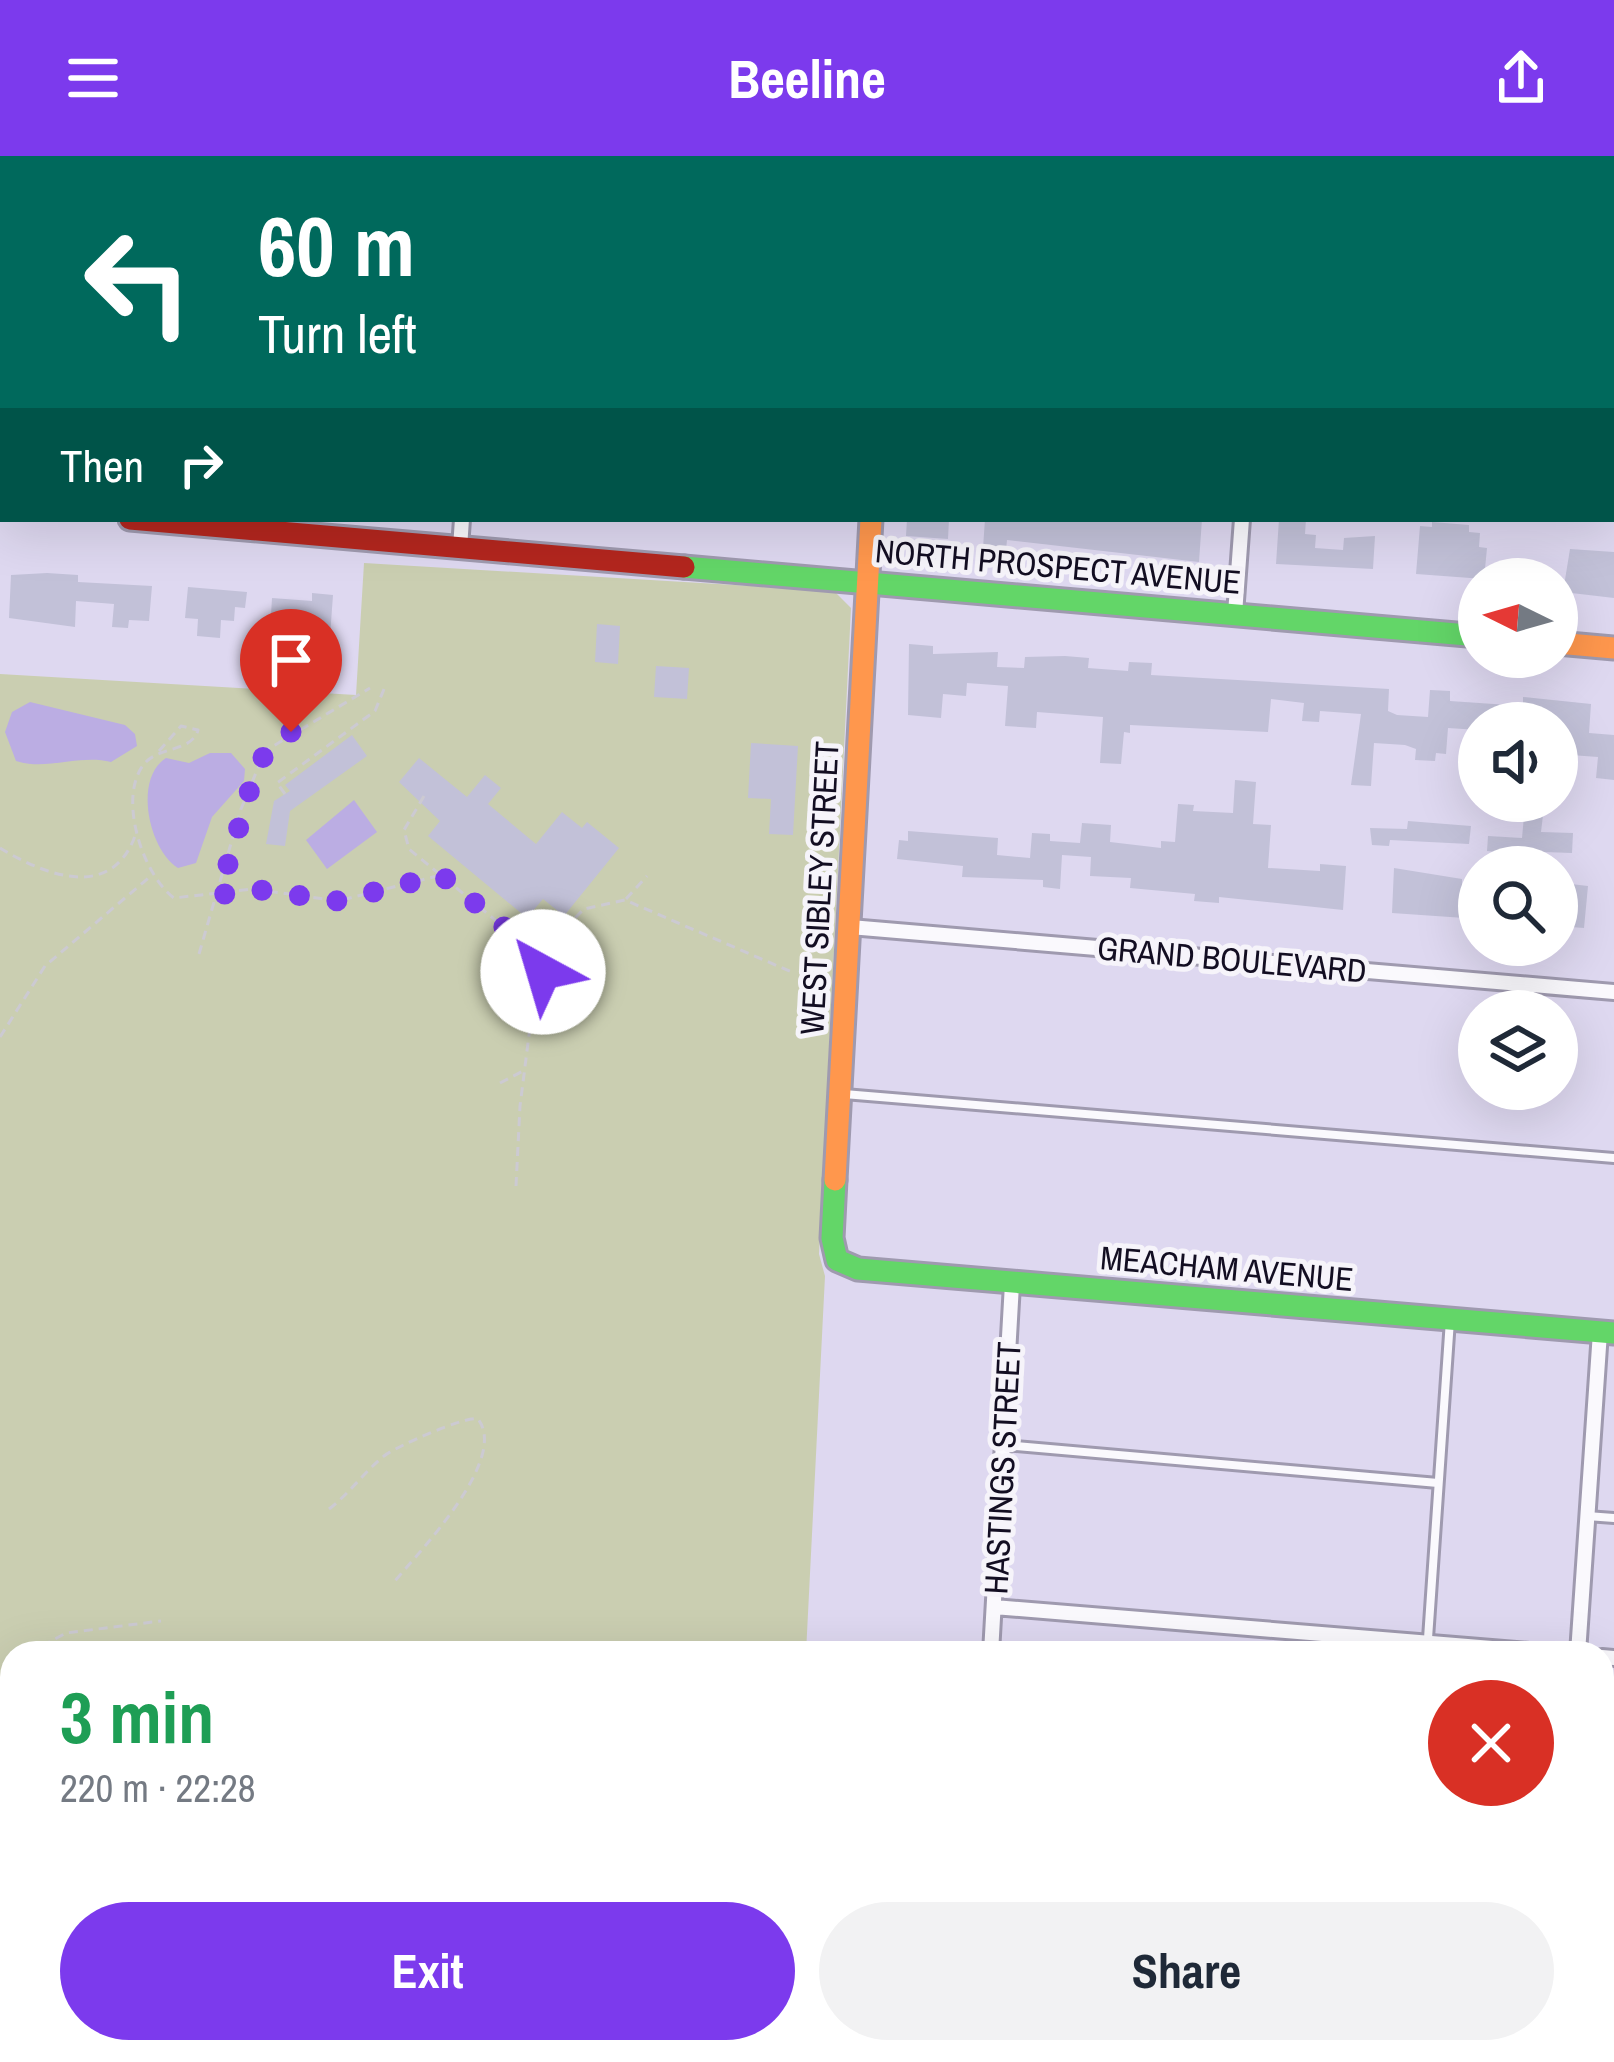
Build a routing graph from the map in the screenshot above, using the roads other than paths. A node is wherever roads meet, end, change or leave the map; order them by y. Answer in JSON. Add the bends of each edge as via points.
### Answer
{"nodes":[{"id":1,"x":164,"y":522,"type":"edge"},
{"id":2,"x":462,"y":522,"type":"edge"},
{"id":3,"x":872,"y":522,"type":"edge"},
{"id":4,"x":1242,"y":522,"type":"edge"},
{"id":5,"x":460,"y":548,"type":"junction"},
{"id":6,"x":868,"y":584,"type":"junction"},
{"id":7,"x":1235,"y":614,"type":"junction"},
{"id":8,"x":1458,"y":634,"type":"edge"},
{"id":9,"x":1578,"y":645,"type":"edge"},
{"id":10,"x":1614,"y":648,"type":"edge"},
{"id":11,"x":850,"y":927,"type":"junction"},
{"id":12,"x":1614,"y":992,"type":"edge"},
{"id":13,"x":840,"y":1094,"type":"junction"},
{"id":14,"x":1614,"y":1158,"type":"edge"},
{"id":15,"x":837,"y":1260,"type":"joint"},
{"id":16,"x":1012,"y":1284,"type":"junction"},
{"id":17,"x":1450,"y":1320,"type":"junction"},
{"id":18,"x":1607,"y":1333,"type":"edge"},
{"id":19,"x":1003,"y":1445,"type":"junction"},
{"id":20,"x":1438,"y":1484,"type":"junction"},
{"id":21,"x":1587,"y":1516,"type":"junction"},
{"id":22,"x":1614,"y":1518,"type":"edge"},
{"id":23,"x":994,"y":1606,"type":"junction"},
{"id":24,"x":993,"y":1641,"type":"edge"},
{"id":25,"x":1355,"y":1641,"type":"edge"},
{"id":26,"x":1427,"y":1641,"type":"edge"},
{"id":27,"x":1579,"y":1641,"type":"edge"}],
"edges":[{"from":1,"to":5,"type":"street","name":"NORTH PROSPECT AVENUE"},
{"from":2,"to":5,"type":"street"},
{"from":3,"to":6,"type":"street","name":"WEST SIBLEY STREET"},
{"from":4,"to":7,"type":"street"},
{"from":5,"to":6,"type":"street","name":"NORTH PROSPECT AVENUE"},
{"from":6,"to":7,"type":"street","name":"NORTH PROSPECT AVENUE"},
{"from":6,"to":11,"type":"street","name":"WEST SIBLEY STREET"},
{"from":7,"to":8,"type":"street","name":"NORTH PROSPECT AVENUE"},
{"from":9,"to":10,"type":"street"},
{"from":11,"to":12,"type":"street","name":"GRAND BOULEVARD"},
{"from":11,"to":13,"type":"street","name":"WEST SIBLEY STREET"},
{"from":13,"to":14,"type":"lane"},
{"from":13,"to":15,"type":"street","name":"WEST SIBLEY STREET"},
{"from":15,"to":16,"type":"street","name":"MEACHAM AVENUE","via":[[858,1269]]},
{"from":16,"to":17,"type":"street","name":"MEACHAM AVENUE"},
{"from":16,"to":19,"type":"street","name":"HASTINGS STREET"},
{"from":17,"to":18,"type":"street","name":"MEACHAM AVENUE"},
{"from":17,"to":20,"type":"lane"},
{"from":18,"to":21,"type":"street"},
{"from":19,"to":20,"type":"lane"},
{"from":19,"to":23,"type":"street","name":"HASTINGS STREET"},
{"from":20,"to":26,"type":"lane"},
{"from":21,"to":22,"type":"lane"},
{"from":21,"to":27,"type":"street"},
{"from":23,"to":24,"type":"street","name":"HASTINGS STREET"},
{"from":23,"to":25,"type":"street"}]}
